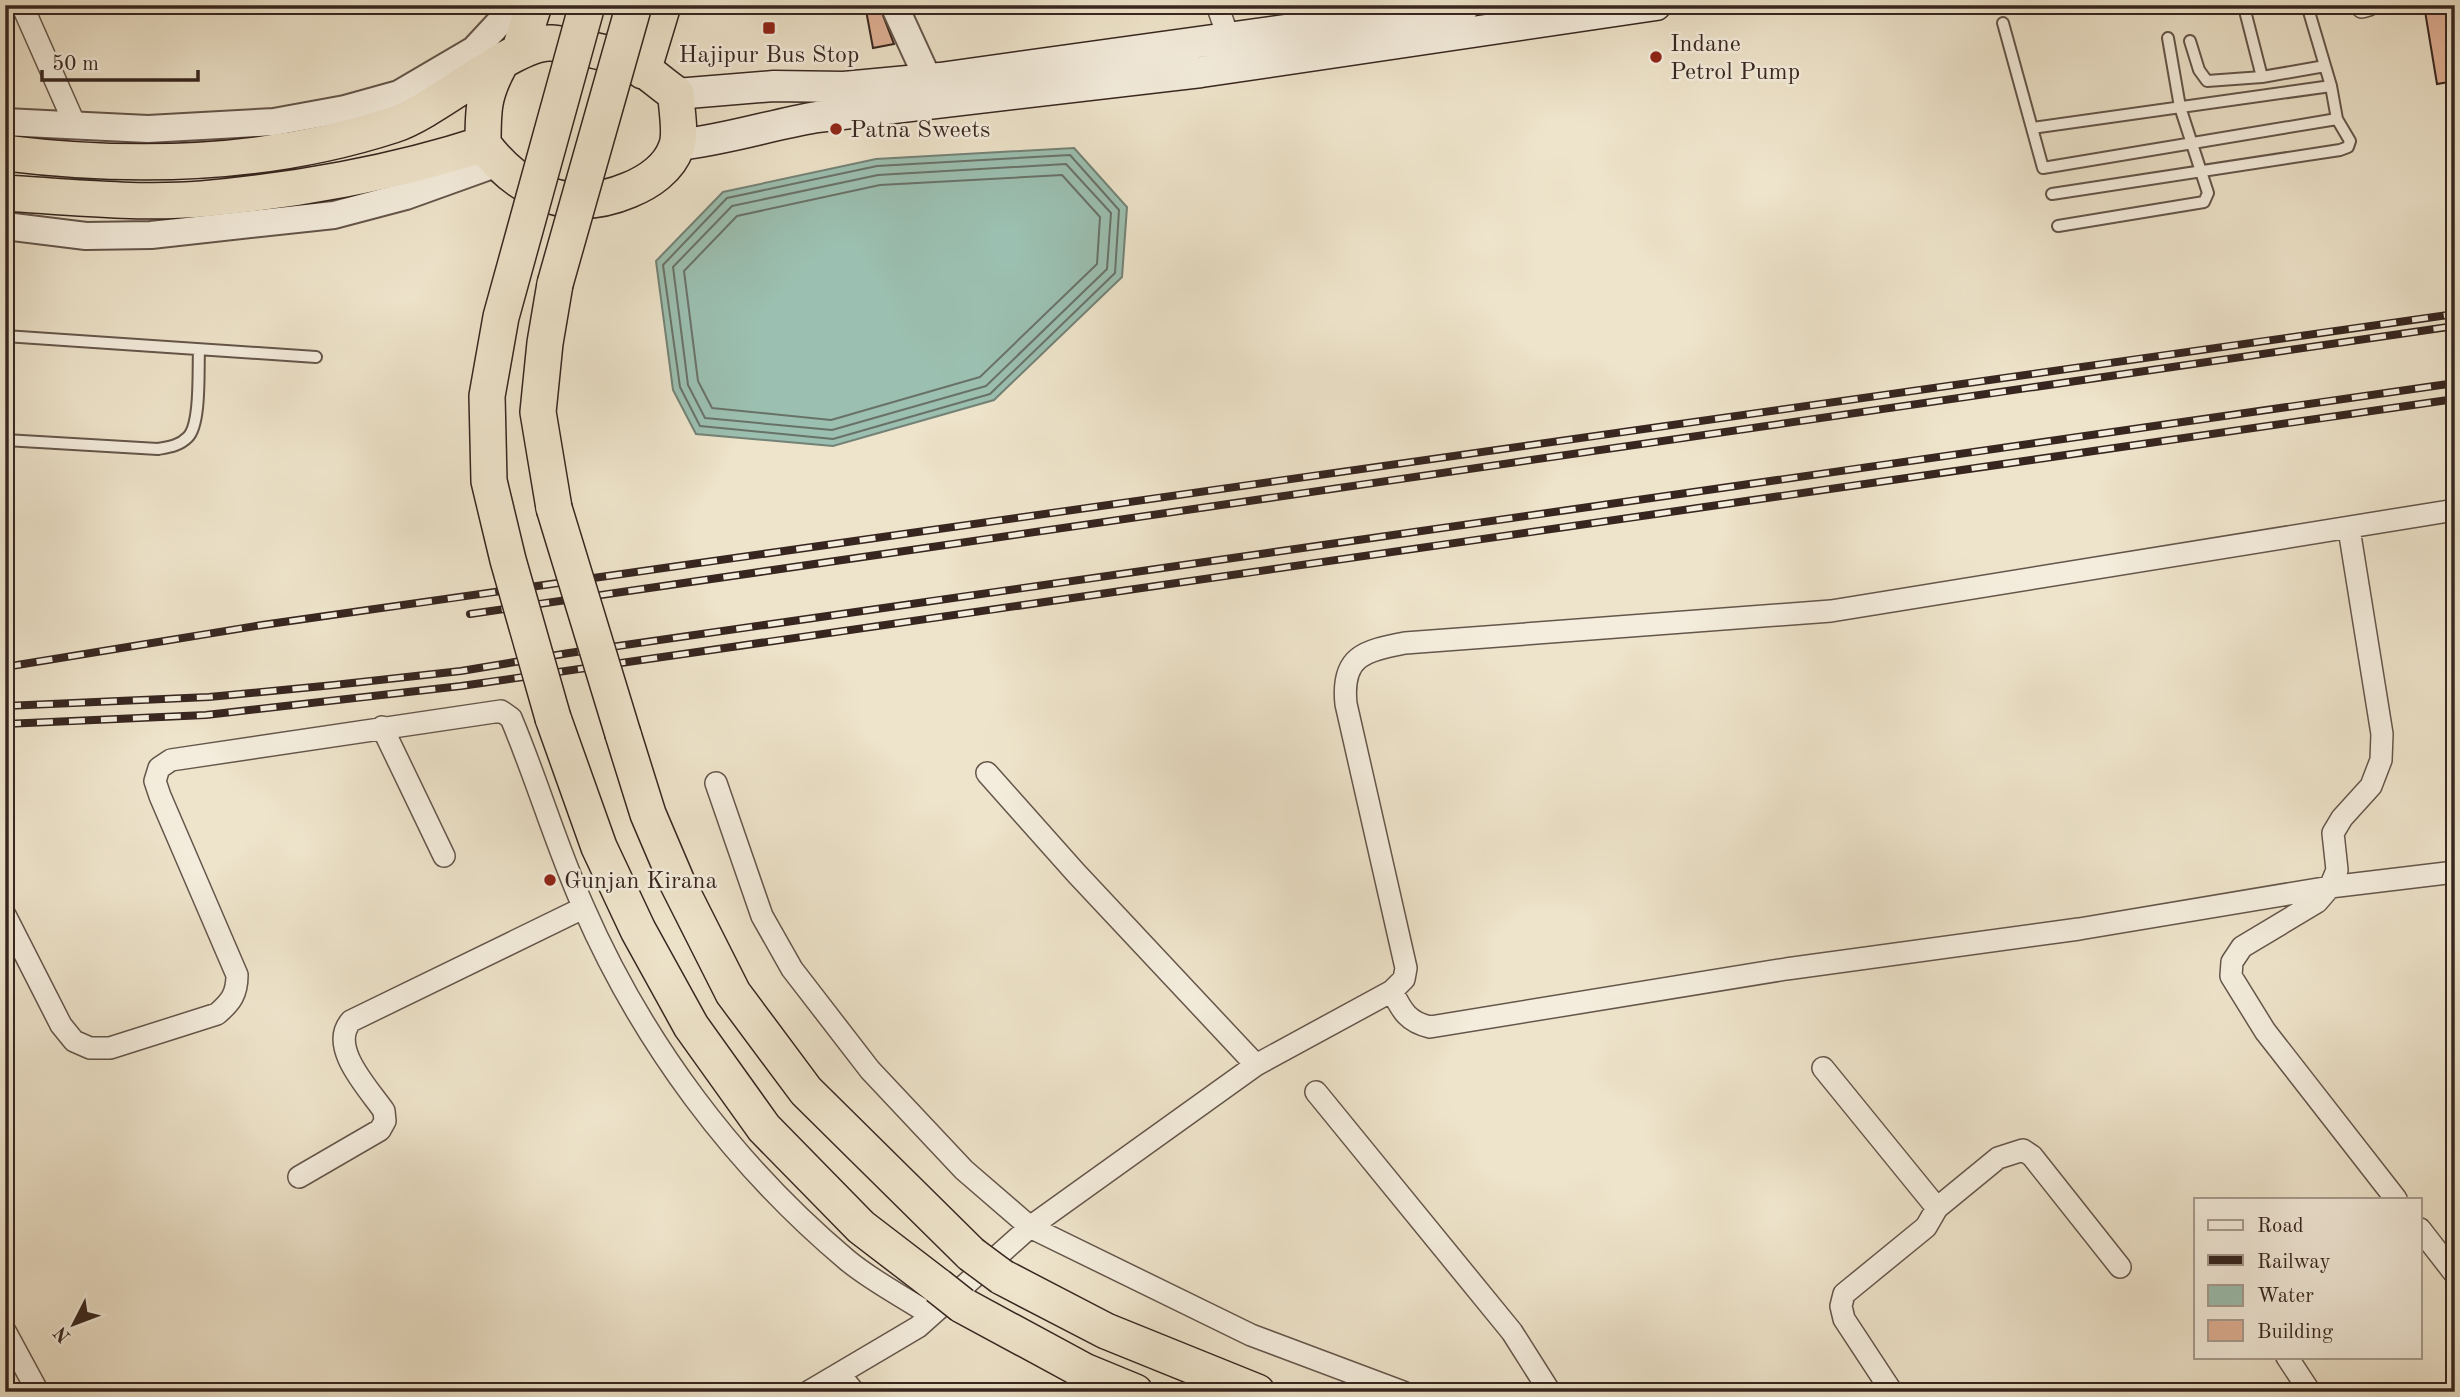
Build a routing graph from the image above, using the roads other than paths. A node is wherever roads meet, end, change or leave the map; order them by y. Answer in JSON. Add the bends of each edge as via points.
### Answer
{"nodes":[{"id":1,"x":22,"y":5,"type":"edge"},
{"id":2,"x":507,"y":5,"type":"edge"},
{"id":3,"x":534,"y":5,"type":"edge"},
{"id":4,"x":587,"y":5,"type":"edge"},
{"id":5,"x":634,"y":5,"type":"edge"},
{"id":6,"x":663,"y":5,"type":"edge"},
{"id":7,"x":894,"y":5,"type":"edge"},
{"id":8,"x":1217,"y":5,"type":"edge"},
{"id":9,"x":1465,"y":5,"type":"edge"},
{"id":10,"x":1657,"y":5,"type":"edge"},
{"id":11,"x":2307,"y":5,"type":"edge"},
{"id":12,"x":2244,"y":7,"type":"edge"},
{"id":13,"x":1362,"y":12,"type":"edge"},
{"id":14,"x":2003,"y":23,"type":"dead end"},
{"id":15,"x":1228,"y":36,"type":"junction"},
{"id":16,"x":2168,"y":38,"type":"dead end"},
{"id":17,"x":2190,"y":41,"type":"dead end"},
{"id":18,"x":510,"y":57,"type":"junction"},
{"id":19,"x":2325,"y":66,"type":"junction"},
{"id":20,"x":643,"y":71,"type":"junction"},
{"id":21,"x":2262,"y":78,"type":"junction"},
{"id":22,"x":928,"y":79,"type":"junction"},
{"id":23,"x":2331,"y":86,"type":"junction"},
{"id":24,"x":676,"y":94,"type":"junction"},
{"id":25,"x":2180,"y":107,"type":"junction"},
{"id":26,"x":397,"y":109,"type":"junction"},
{"id":27,"x":2337,"y":119,"type":"junction"},
{"id":28,"x":5,"y":122,"type":"edge"},
{"id":29,"x":76,"y":127,"type":"junction"},
{"id":30,"x":2032,"y":128,"type":"junction"},
{"id":31,"x":2194,"y":143,"type":"junction"},
{"id":32,"x":678,"y":145,"type":"junction"},
{"id":33,"x":5,"y":153,"type":"edge"},
{"id":34,"x":491,"y":154,"type":"junction"},
{"id":35,"x":2199,"y":171,"type":"junction"},
{"id":36,"x":5,"y":193,"type":"edge"},
{"id":37,"x":2052,"y":194,"type":"dead end"},
{"id":38,"x":5,"y":226,"type":"edge"},
{"id":39,"x":2058,"y":226,"type":"dead end"},
{"id":40,"x":5,"y":337,"type":"edge"},
{"id":41,"x":199,"y":350,"type":"junction"},
{"id":42,"x":316,"y":357,"type":"dead end"},
{"id":43,"x":5,"y":440,"type":"edge"},
{"id":44,"x":2455,"y":510,"type":"edge"},
{"id":45,"x":2349,"y":529,"type":"junction"},
{"id":46,"x":382,"y":727,"type":"junction"},
{"id":47,"x":987,"y":773,"type":"dead end"},
{"id":48,"x":716,"y":783,"type":"dead end"},
{"id":49,"x":444,"y":856,"type":"dead end"},
{"id":50,"x":2455,"y":872,"type":"edge"},
{"id":51,"x":2330,"y":887,"type":"junction"},
{"id":52,"x":583,"y":908,"type":"junction"},
{"id":53,"x":5,"y":915,"type":"edge"},
{"id":54,"x":1391,"y":991,"type":"junction"},
{"id":55,"x":1256,"y":1065,"type":"junction"},
{"id":56,"x":1823,"y":1068,"type":"dead end"},
{"id":57,"x":1316,"y":1092,"type":"dead end"},
{"id":58,"x":299,"y":1177,"type":"dead end"},
{"id":59,"x":2395,"y":1198,"type":"edge"},
{"id":60,"x":1937,"y":1208,"type":"junction"},
{"id":61,"x":1030,"y":1227,"type":"junction"},
{"id":62,"x":2422,"y":1232,"type":"edge"},
{"id":63,"x":2120,"y":1267,"type":"dead end"},
{"id":64,"x":2455,"y":1274,"type":"edge"},
{"id":65,"x":944,"y":1302,"type":"junction"},
{"id":66,"x":5,"y":1331,"type":"edge"},
{"id":67,"x":2288,"y":1358,"type":"edge"},
{"id":68,"x":839,"y":1374,"type":"junction"},
{"id":69,"x":38,"y":1392,"type":"edge"},
{"id":70,"x":808,"y":1392,"type":"edge"},
{"id":71,"x":854,"y":1392,"type":"edge"},
{"id":72,"x":1135,"y":1392,"type":"edge"},
{"id":73,"x":1257,"y":1392,"type":"edge"},
{"id":74,"x":1403,"y":1392,"type":"edge"},
{"id":75,"x":1549,"y":1392,"type":"edge"},
{"id":76,"x":1892,"y":1392,"type":"edge"},
{"id":77,"x":2310,"y":1392,"type":"edge"}],
"edges":[{"from":1,"to":29,"type":"street"},
{"from":2,"to":26,"type":"street","via":[[500,22],[474,50]]},
{"from":3,"to":18,"type":"highway"},
{"from":4,"to":65,"type":"highway","bridge":true,"via":[[501,317],[487,396],[489,481],[508,561],[553,718],[599,847],[691,1026],[764,1128],[861,1227]]},
{"from":5,"to":73,"type":"highway","bridge":true,"via":[[555,284],[538,412],[554,508],[648,814],[667,859],[733,993],[806,1091],[971,1254],[1002,1277],[1106,1331]]},
{"from":6,"to":20,"type":"highway"},
{"from":7,"to":22,"type":"street"},
{"from":8,"to":15,"type":"street"},
{"from":9,"to":13,"type":"main road"},
{"from":10,"to":32,"type":"main road","via":[[1200,72],[817,117],[717,141]]},
{"from":11,"to":19,"type":"lane"},
{"from":12,"to":21,"type":"lane"},
{"from":13,"to":15,"type":"main road"},
{"from":14,"to":30,"type":"lane"},
{"from":15,"to":22,"type":"main road"},
{"from":16,"to":25,"type":"lane"},
{"from":17,"to":21,"type":"lane","via":[[2207,80]]},
{"from":18,"to":20,"type":"highway","via":[[549,43],[628,60]]},
{"from":18,"to":26,"type":"highway","via":[[432,108]]},
{"from":18,"to":34,"type":"highway","via":[[486,90],[483,104]]},
{"from":19,"to":21,"type":"lane"},
{"from":19,"to":23,"type":"lane"},
{"from":20,"to":24,"type":"highway"},
{"from":22,"to":24,"type":"main road"},
{"from":23,"to":25,"type":"lane"},
{"from":23,"to":27,"type":"lane"},
{"from":24,"to":32,"type":"highway"},
{"from":25,"to":30,"type":"lane"},
{"from":25,"to":31,"type":"lane"},
{"from":26,"to":29,"type":"street","via":[[345,109],[274,122],[148,129]]},
{"from":26,"to":33,"type":"highway","via":[[272,153],[212,162],[135,164]]},
{"from":27,"to":31,"type":"lane"},
{"from":27,"to":35,"type":"lane","via":[[2350,141],[2348,147]]},
{"from":28,"to":29,"type":"street"},
{"from":30,"to":31,"type":"lane","via":[[2043,169]]},
{"from":31,"to":35,"type":"lane"},
{"from":32,"to":34,"type":"highway","via":[[669,163],[644,184],[587,201],[558,200],[517,180]]},
{"from":34,"to":36,"type":"highway","via":[[201,199]]},
{"from":34,"to":38,"type":"street","via":[[406,196],[334,215],[151,235],[86,236]]},
{"from":35,"to":37,"type":"lane"},
{"from":35,"to":39,"type":"lane","via":[[2208,193],[2204,202]]},
{"from":40,"to":41,"type":"lane"},
{"from":41,"to":42,"type":"lane"},
{"from":41,"to":43,"type":"lane","via":[[195,419],[190,435],[178,445],[158,449]]},
{"from":44,"to":45,"type":"street"},
{"from":45,"to":51,"type":"street","via":[[2382,734],[2381,760],[2371,786],[2333,833],[2337,870]]},
{"from":45,"to":54,"type":"street","via":[[1831,611],[1405,643],[1366,652],[1355,660],[1345,689],[1406,968],[1404,979]]},
{"from":46,"to":49,"type":"street"},
{"from":46,"to":52,"type":"street","via":[[485,711],[501,711],[511,718]]},
{"from":46,"to":53,"type":"street","via":[[171,760],[159,768],[155,781],[160,796],[237,975],[237,990],[217,1014],[110,1048],[90,1048],[74,1041],[61,1026]]},
{"from":47,"to":55,"type":"street"},
{"from":48,"to":61,"type":"street","via":[[762,916],[792,969],[834,1027],[912,1117]]},
{"from":50,"to":51,"type":"street"},
{"from":51,"to":54,"type":"street","via":[[1430,1027],[1415,1023],[1404,1013]]},
{"from":51,"to":59,"type":"street","via":[[2317,902],[2242,947],[2232,961],[2231,976],[2265,1031]]},
{"from":52,"to":58,"type":"street","via":[[351,1021],[343,1037],[346,1052],[384,1111],[385,1121],[380,1130]]},
{"from":52,"to":65,"type":"street","via":[[646,1026],[694,1098],[763,1181],[849,1261]]},
{"from":54,"to":55,"type":"street"},
{"from":55,"to":61,"type":"street"},
{"from":56,"to":60,"type":"street"},
{"from":57,"to":75,"type":"street","via":[[1512,1332]]},
{"from":60,"to":63,"type":"street","via":[[1998,1158],[2023,1150]]},
{"from":60,"to":76,"type":"street","via":[[1926,1227],[1844,1294],[1841,1306],[1844,1319]]},
{"from":61,"to":65,"type":"street"},
{"from":61,"to":74,"type":"street","via":[[1251,1335]]},
{"from":62,"to":64,"type":"street"},
{"from":65,"to":68,"type":"street","via":[[900,1339]]},
{"from":65,"to":72,"type":"highway"},
{"from":66,"to":69,"type":"street"},
{"from":67,"to":77,"type":"street"},
{"from":68,"to":70,"type":"street"},
{"from":68,"to":71,"type":"street"}]}
